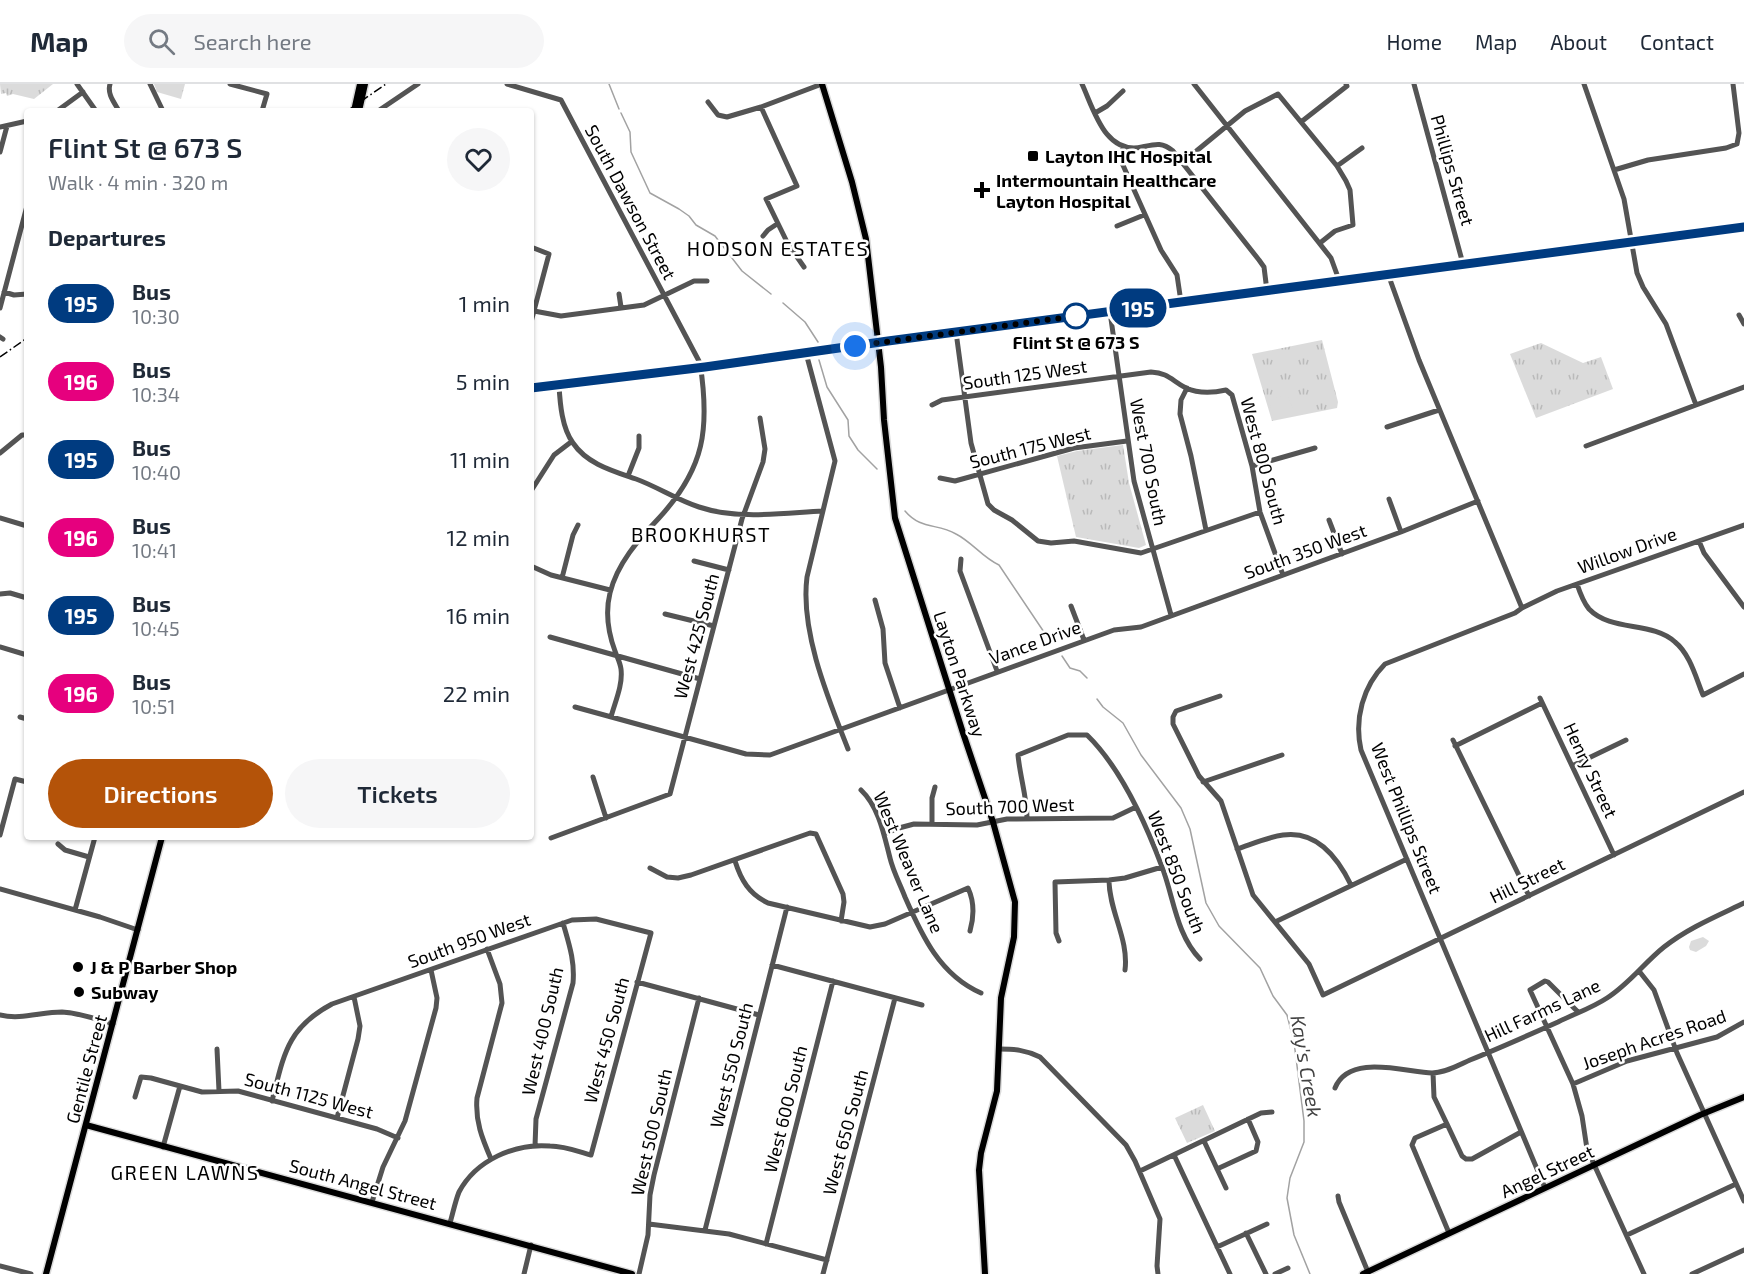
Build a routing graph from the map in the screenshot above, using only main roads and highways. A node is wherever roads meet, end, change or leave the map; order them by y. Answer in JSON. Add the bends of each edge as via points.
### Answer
{"nodes":[{"id":1,"x":360,"y":84,"type":"edge"},
{"id":2,"x":365,"y":84,"type":"edge"},
{"id":3,"x":822,"y":84,"type":"edge"},
{"id":4,"x":355,"y":108,"type":"edge"},
{"id":5,"x":360,"y":108,"type":"edge"},
{"id":6,"x":161,"y":840,"type":"edge"},
{"id":7,"x":1744,"y":1097,"type":"edge"},
{"id":8,"x":86,"y":1125,"type":"junction"},
{"id":9,"x":1366,"y":1273,"type":"edge"},
{"id":10,"x":46,"y":1274,"type":"edge"},
{"id":11,"x":632,"y":1274,"type":"edge"},
{"id":12,"x":985,"y":1274,"type":"edge"}],
"edges":[{"from":1,"to":4,"type":"main road"},
{"from":2,"to":5,"type":"main road"},
{"from":3,"to":12,"type":"main road","name":"Layton Parkway","via":[[864,230],[895,518],[1015,902],[1014,937],[1001,998],[997,1091],[979,1170]]},
{"from":6,"to":8,"type":"main road","name":"Gentile Street"},
{"from":7,"to":9,"type":"main road","name":"Angel Street"},
{"from":8,"to":10,"type":"main road","name":"Gentile Street"},
{"from":8,"to":11,"type":"main road","name":"South Angel Street"}]}
